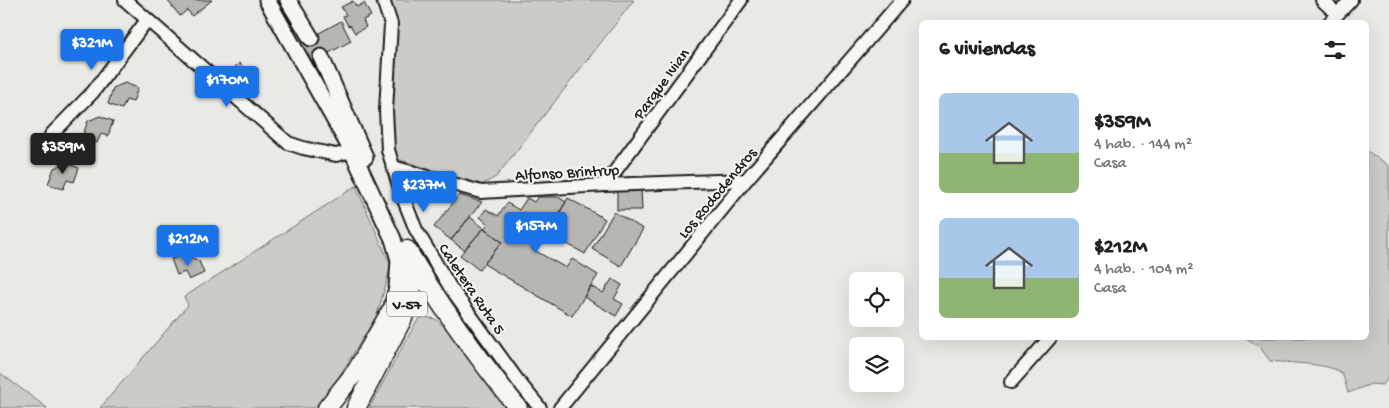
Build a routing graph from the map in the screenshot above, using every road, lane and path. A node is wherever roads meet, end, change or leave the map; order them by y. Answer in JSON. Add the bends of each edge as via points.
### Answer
{"nodes":[{"id":1,"x":124,"y":0,"type":"edge"},
{"id":2,"x":267,"y":0,"type":"edge"},
{"id":3,"x":288,"y":0,"type":"edge"},
{"id":4,"x":383,"y":0,"type":"edge"},
{"id":5,"x":741,"y":0,"type":"edge"},
{"id":6,"x":902,"y":0,"type":"edge"},
{"id":7,"x":1322,"y":0,"type":"edge"},
{"id":8,"x":1351,"y":0,"type":"edge"},
{"id":9,"x":1334,"y":18,"type":"edge"},
{"id":10,"x":147,"y":20,"type":"junction"},
{"id":11,"x":311,"y":38,"type":"dead end"},
{"id":12,"x":321,"y":57,"type":"dead end"},
{"id":13,"x":51,"y":135,"type":"dead end"},
{"id":14,"x":352,"y":151,"type":"junction"},
{"id":15,"x":393,"y":167,"type":"junction"},
{"id":16,"x":746,"y":180,"type":"junction"},
{"id":17,"x":605,"y":185,"type":"junction"},
{"id":18,"x":407,"y":250,"type":"junction"},
{"id":19,"x":391,"y":311,"type":"junction"},
{"id":20,"x":1048,"y":340,"type":"edge"},
{"id":21,"x":385,"y":354,"type":"junction"},
{"id":22,"x":1011,"y":382,"type":"dead end"},
{"id":23,"x":327,"y":408,"type":"edge"},
{"id":24,"x":356,"y":408,"type":"edge"},
{"id":25,"x":518,"y":408,"type":"edge"},
{"id":26,"x":540,"y":408,"type":"edge"},
{"id":27,"x":560,"y":408,"type":"edge"}],
"edges":[{"from":1,"to":10,"type":"street"},
{"from":2,"to":14,"type":"main road","number":"V-57"},
{"from":3,"to":11,"type":"main road"},
{"from":4,"to":15,"type":"street","name":"Caletera Ruta 5","via":[[391,24],[386,110],[388,150]]},
{"from":5,"to":17,"type":"street","name":"Parque Ivian"},
{"from":6,"to":16,"type":"street","name":"Los Rododendros"},
{"from":7,"to":9,"type":"street"},
{"from":8,"to":9,"type":"street"},
{"from":10,"to":13,"type":"street","via":[[93,92]]},
{"from":10,"to":14,"type":"street","via":[[288,143],[336,155]]},
{"from":12,"to":18,"type":"main road","number":"V-57"},
{"from":14,"to":19,"type":"main road","number":"V-57","via":[[393,239],[399,260]]},
{"from":15,"to":17,"type":"street","name":"Alfonso Brintrup","via":[[481,192]]},
{"from":15,"to":26,"type":"street","name":"Caletera Ruta 5","via":[[416,230],[429,253],[482,332]]},
{"from":16,"to":17,"type":"street","name":"Alfonso Brintrup"},
{"from":16,"to":27,"type":"street","name":"Los Rododendros"},
{"from":18,"to":21,"type":"highway","number":"V-57","via":[[413,283],[403,318]]},
{"from":18,"to":25,"type":"highway","via":[[427,285]]},
{"from":19,"to":21,"type":"highway","number":"V-57"},
{"from":19,"to":23,"type":"highway","via":[[357,370]]},
{"from":20,"to":22,"type":"street"},
{"from":21,"to":24,"type":"highway","number":"V-57"}]}
